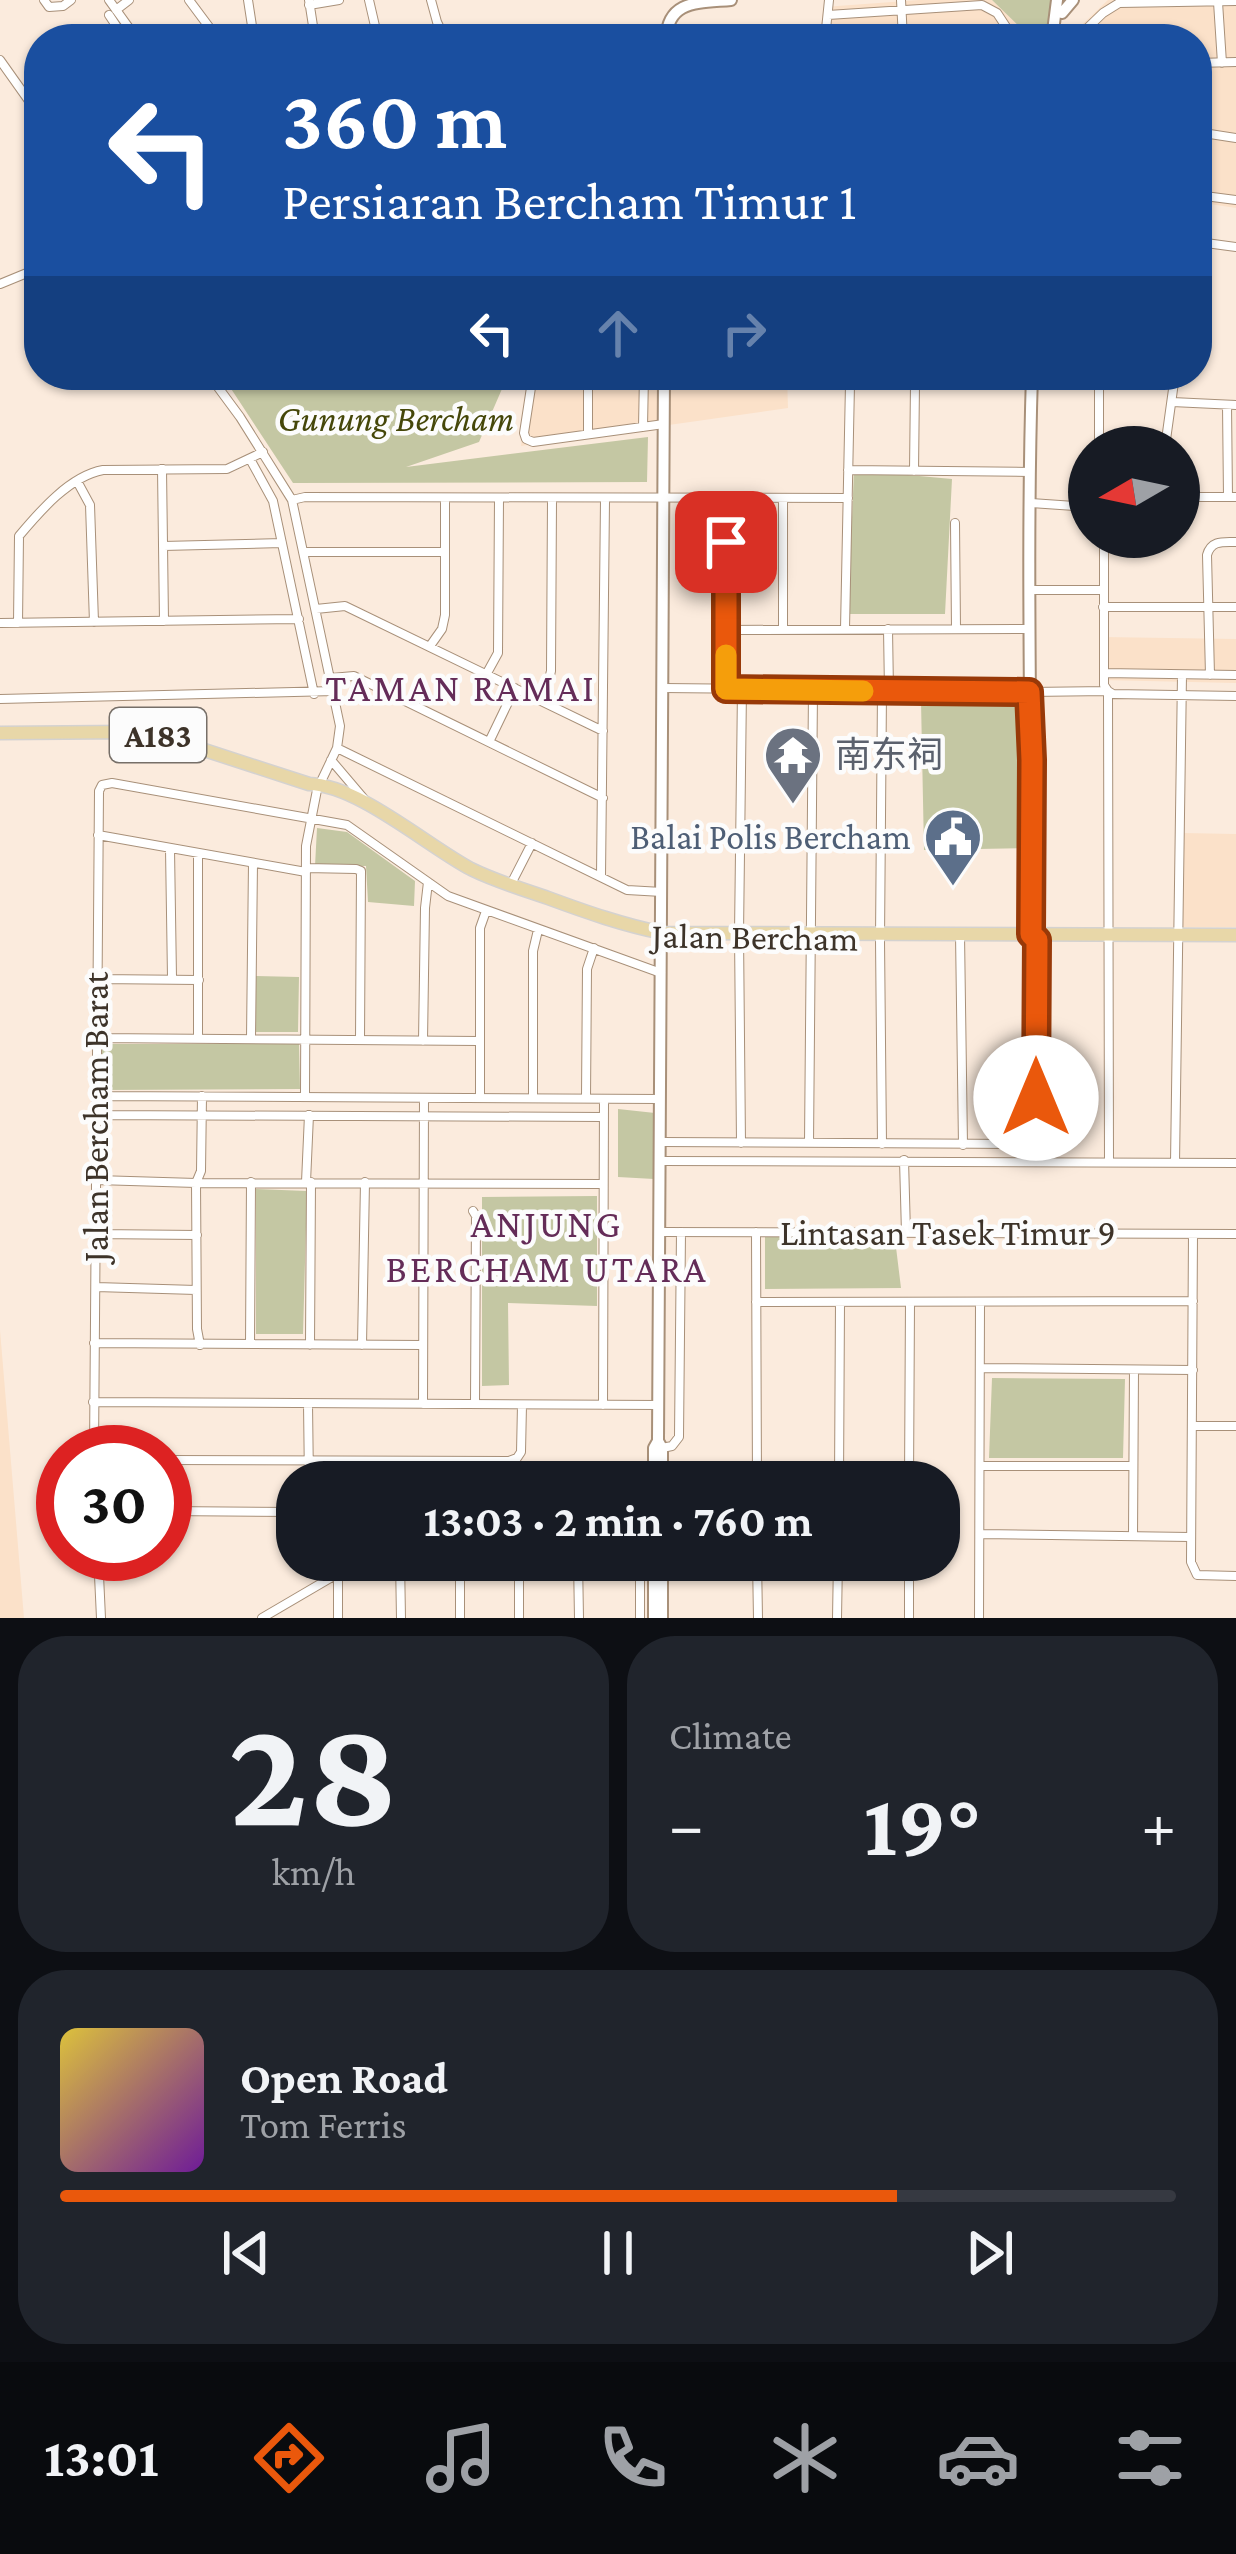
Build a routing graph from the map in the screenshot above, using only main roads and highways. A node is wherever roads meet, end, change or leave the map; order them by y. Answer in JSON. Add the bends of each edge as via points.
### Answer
{"nodes":[{"id":1,"x":0,"y":733,"type":"edge"},
{"id":2,"x":315,"y":786,"type":"junction"},
{"id":3,"x":510,"y":888,"type":"junction"},
{"id":4,"x":1236,"y":938,"type":"edge"}],
"edges":[{"from":1,"to":2,"type":"main road","name":"Jalan Bercham","number":"A183","via":[[158,735]]},
{"from":2,"to":3,"type":"main road","name":"Jalan Bercham","number":"A183","via":[[370,806]]},
{"from":2,"to":3,"type":"main road","name":"Jalan Bercham","number":"A183","via":[[473,877]]},
{"from":3,"to":4,"type":"main road","name":"Jalan Bercham","number":"A183","via":[[663,936]]}]}
